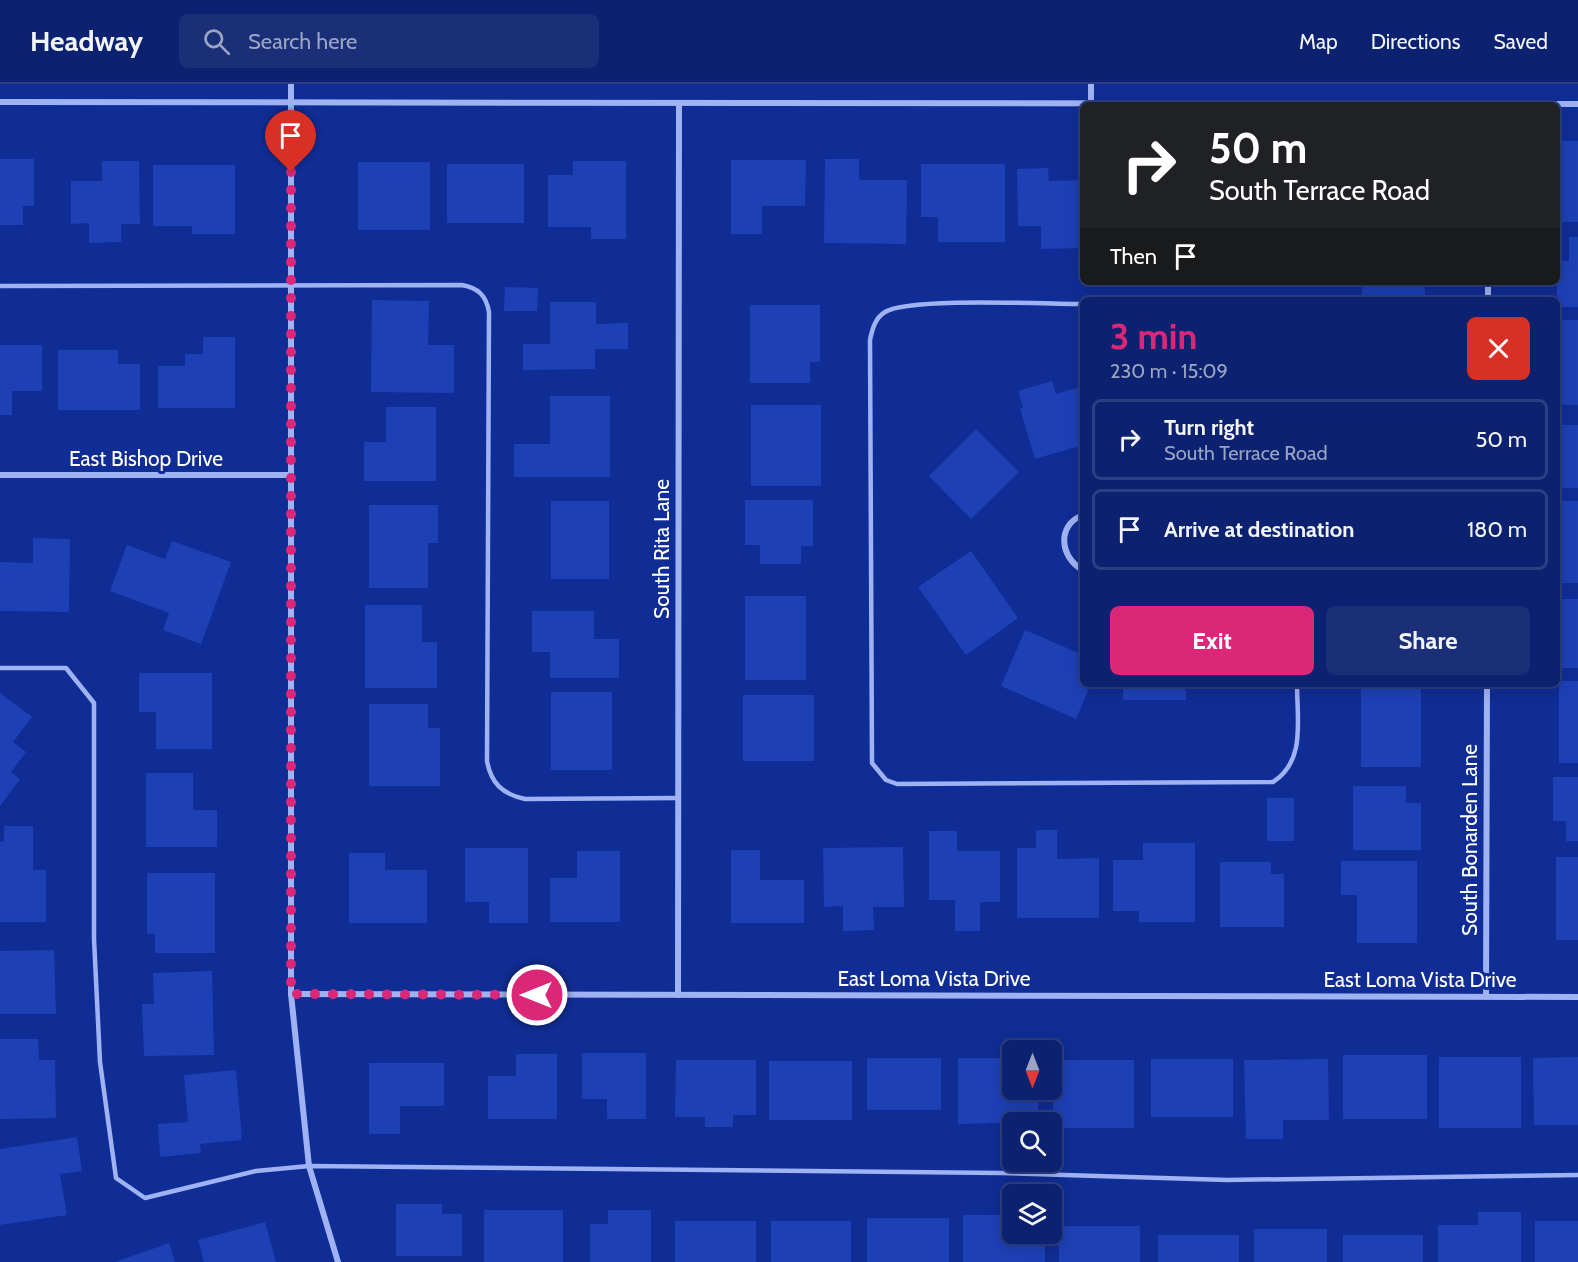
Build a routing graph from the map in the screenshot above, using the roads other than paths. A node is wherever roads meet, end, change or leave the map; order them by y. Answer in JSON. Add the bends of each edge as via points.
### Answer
{"nodes":[{"id":1,"x":291,"y":84,"type":"edge"},
{"id":2,"x":1091,"y":84,"type":"edge"},
{"id":3,"x":0,"y":102,"type":"edge"},
{"id":4,"x":1091,"y":102,"type":"edge"},
{"id":5,"x":291,"y":103,"type":"junction"},
{"id":6,"x":679,"y":103,"type":"junction"},
{"id":7,"x":1080,"y":104,"type":"edge"},
{"id":8,"x":1560,"y":104,"type":"edge"},
{"id":9,"x":1578,"y":104,"type":"edge"},
{"id":10,"x":291,"y":285,"type":"junction"},
{"id":11,"x":0,"y":286,"type":"edge"},
{"id":12,"x":1080,"y":304,"type":"edge"},
{"id":13,"x":0,"y":475,"type":"edge"},
{"id":14,"x":291,"y":475,"type":"junction"},
{"id":15,"x":1080,"y":516,"type":"edge"},
{"id":16,"x":1080,"y":568,"type":"edge"},
{"id":17,"x":0,"y":668,"type":"edge"},
{"id":18,"x":1297,"y":687,"type":"edge"},
{"id":19,"x":1487,"y":687,"type":"edge"},
{"id":20,"x":678,"y":798,"type":"junction"},
{"id":21,"x":291,"y":994,"type":"junction"},
{"id":22,"x":678,"y":995,"type":"junction"},
{"id":23,"x":1486,"y":996,"type":"junction"},
{"id":24,"x":1578,"y":997,"type":"edge"},
{"id":25,"x":309,"y":1166,"type":"junction"},
{"id":26,"x":1578,"y":1174,"type":"edge"},
{"id":27,"x":338,"y":1262,"type":"edge"}],
"edges":[{"from":1,"to":5,"type":"street"},
{"from":2,"to":4,"type":"street"},
{"from":3,"to":5,"type":"street"},
{"from":5,"to":6,"type":"street"},
{"from":5,"to":10,"type":"street"},
{"from":6,"to":7,"type":"street"},
{"from":6,"to":20,"type":"street","name":"South Rita Lane"},
{"from":8,"to":9,"type":"street"},
{"from":10,"to":11,"type":"lane"},
{"from":10,"to":14,"type":"street"},
{"from":10,"to":20,"type":"lane","via":[[462,285],[482,294],[489,312],[490,776],[511,796],[525,799]]},
{"from":12,"to":18,"type":"lane","via":[[914,304],[883,313],[874,325],[870,340],[872,763],[886,780],[897,784],[1273,782],[1287,773],[1294,759]]},
{"from":13,"to":14,"type":"street","name":"East Bishop Drive"},
{"from":14,"to":21,"type":"street"},
{"from":15,"to":16,"type":"street","via":[[1071,523],[1063,541],[1069,559]]},
{"from":17,"to":25,"type":"lane","via":[[66,668],[94,703],[99,1062],[116,1178],[145,1198],[256,1171]]},
{"from":19,"to":23,"type":"street","name":"South Bonarden Lane"},
{"from":20,"to":22,"type":"street","name":"South Rita Lane"},
{"from":21,"to":22,"type":"street","name":"East Loma Vista Drive"},
{"from":21,"to":25,"type":"street"},
{"from":22,"to":23,"type":"street","name":"East Loma Vista Drive"},
{"from":23,"to":24,"type":"street","name":"East Loma Vista Drive"},
{"from":25,"to":26,"type":"lane","via":[[1000,1173],[1227,1180]]},
{"from":25,"to":27,"type":"street"}]}
